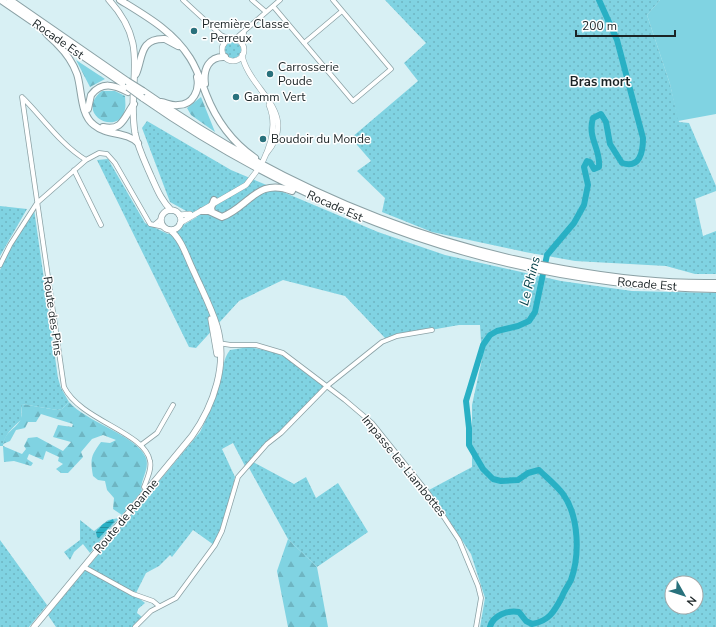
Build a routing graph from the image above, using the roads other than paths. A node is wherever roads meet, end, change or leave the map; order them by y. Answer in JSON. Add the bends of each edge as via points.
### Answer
{"nodes":[{"id":1,"x":1,"y":0,"type":"edge"},
{"id":2,"x":10,"y":0,"type":"edge"},
{"id":3,"x":109,"y":0,"type":"edge"},
{"id":4,"x":120,"y":0,"type":"edge"},
{"id":5,"x":183,"y":0,"type":"edge"},
{"id":6,"x":252,"y":0,"type":"edge"},
{"id":7,"x":280,"y":0,"type":"edge"},
{"id":8,"x":333,"y":0,"type":"edge"},
{"id":9,"x":273,"y":6,"type":"junction"},
{"id":10,"x":342,"y":11,"type":"junction"},
{"id":11,"x":266,"y":12,"type":"junction"},
{"id":12,"x":44,"y":30,"type":"junction"},
{"id":13,"x":244,"y":32,"type":"junction"},
{"id":14,"x":221,"y":35,"type":"junction"},
{"id":15,"x":232,"y":39,"type":"junction"},
{"id":16,"x":304,"y":43,"type":"junction"},
{"id":17,"x":224,"y":44,"type":"junction"},
{"id":18,"x":242,"y":44,"type":"junction"},
{"id":19,"x":242,"y":55,"type":"junction"},
{"id":20,"x":225,"y":57,"type":"junction"},
{"id":21,"x":235,"y":60,"type":"junction"},
{"id":22,"x":245,"y":67,"type":"junction"},
{"id":23,"x":136,"y":74,"type":"junction"},
{"id":24,"x":127,"y":87,"type":"junction"},
{"id":25,"x":206,"y":93,"type":"junction"},
{"id":26,"x":144,"y":98,"type":"junction"},
{"id":27,"x":158,"y":102,"type":"junction"},
{"id":28,"x":134,"y":104,"type":"junction"},
{"id":29,"x":138,"y":143,"type":"junction"},
{"id":30,"x":86,"y":160,"type":"junction"},
{"id":31,"x":263,"y":161,"type":"dead end"},
{"id":32,"x":265,"y":168,"type":"junction"},
{"id":33,"x":74,"y":170,"type":"junction"},
{"id":34,"x":256,"y":172,"type":"dead end"},
{"id":35,"x":162,"y":200,"type":"junction"},
{"id":36,"x":321,"y":201,"type":"junction"},
{"id":37,"x":37,"y":203,"type":"junction"},
{"id":38,"x":213,"y":203,"type":"junction"},
{"id":39,"x":171,"y":210,"type":"junction"},
{"id":40,"x":202,"y":211,"type":"junction"},
{"id":41,"x":212,"y":212,"type":"junction"},
{"id":42,"x":179,"y":215,"type":"junction"},
{"id":43,"x":162,"y":217,"type":"junction"},
{"id":44,"x":154,"y":225,"type":"junction"},
{"id":45,"x":179,"y":225,"type":"junction"},
{"id":46,"x":101,"y":226,"type":"dead end"},
{"id":47,"x":167,"y":228,"type":"junction"},
{"id":48,"x":179,"y":239,"type":"junction"},
{"id":49,"x":0,"y":264,"type":"edge"},
{"id":50,"x":532,"y":266,"type":"junction"},
{"id":51,"x":555,"y":270,"type":"junction"},
{"id":52,"x":716,"y":283,"type":"edge"},
{"id":53,"x":716,"y":289,"type":"edge"},
{"id":54,"x":432,"y":330,"type":"dead end"},
{"id":55,"x":231,"y":345,"type":"junction"},
{"id":56,"x":218,"y":346,"type":"junction"},
{"id":57,"x":327,"y":386,"type":"junction"},
{"id":58,"x":173,"y":405,"type":"dead end"},
{"id":59,"x":141,"y":445,"type":"junction"},
{"id":60,"x":147,"y":491,"type":"junction"},
{"id":61,"x":84,"y":567,"type":"junction"},
{"id":62,"x":159,"y":606,"type":"junction"},
{"id":63,"x":34,"y":627,"type":"edge"},
{"id":64,"x":135,"y":627,"type":"edge"},
{"id":65,"x":476,"y":627,"type":"edge"}],
"edges":[{"from":1,"to":12,"type":"highway","name":"Rocade Est"},
{"from":2,"to":24,"type":"highway","name":"Rocade Est"},
{"from":3,"to":23,"type":"main road","via":[[123,17],[132,36]]},
{"from":4,"to":25,"type":"highway","via":[[175,38],[195,65]]},
{"from":5,"to":14,"type":"street"},
{"from":6,"to":11,"type":"street"},
{"from":7,"to":9,"type":"street"},
{"from":8,"to":10,"type":"street"},
{"from":9,"to":11,"type":"street"},
{"from":9,"to":16,"type":"street"},
{"from":10,"to":16,"type":"street"},
{"from":10,"to":16,"type":"street","via":[[391,69],[352,101]]},
{"from":11,"to":13,"type":"street"},
{"from":12,"to":24,"type":"highway","name":"Rocade Est"},
{"from":12,"to":29,"type":"highway","via":[[72,65],[91,123],[103,130],[130,136]]},
{"from":13,"to":15,"type":"street"},
{"from":13,"to":18,"type":"street"},
{"from":14,"to":15,"type":"street"},
{"from":14,"to":17,"type":"street"},
{"from":15,"to":17,"type":"street"},
{"from":15,"to":18,"type":"street"},
{"from":17,"to":20,"type":"street","via":[[222,51]]},
{"from":18,"to":19,"type":"street"},
{"from":19,"to":21,"type":"street"},
{"from":19,"to":22,"type":"street"},
{"from":20,"to":21,"type":"street"},
{"from":20,"to":25,"type":"highway","via":[[213,59],[208,64],[204,75]]},
{"from":21,"to":22,"type":"street"},
{"from":22,"to":31,"type":"street","via":[[276,113],[276,138]]},
{"from":23,"to":27,"type":"highway","via":[[142,53],[150,42],[165,39],[172,41],[181,49],[196,72],[196,93],[184,104]]},
{"from":23,"to":28,"type":"main road"},
{"from":24,"to":26,"type":"highway","name":"Rocade Est","bridge":true},
{"from":24,"to":28,"type":"highway","via":[[98,88],[88,101],[91,117],[102,126],[115,127],[125,120]]},
{"from":25,"to":32,"type":"highway","via":[[219,121],[230,136]]},
{"from":26,"to":27,"type":"highway","name":"Rocade Est"},
{"from":26,"to":36,"type":"highway","name":"Rocade Est","via":[[228,153]]},
{"from":27,"to":32,"type":"highway","name":"Rocade Est"},
{"from":28,"to":29,"type":"main road"},
{"from":29,"to":35,"type":"main road"},
{"from":30,"to":33,"type":"street"},
{"from":30,"to":37,"type":"street","name":"Route des Pins","via":[[61,141],[22,97]]},
{"from":30,"to":44,"type":"street","via":[[99,153],[109,156],[147,220]]},
{"from":32,"to":50,"type":"highway","name":"Rocade Est","via":[[378,219]]},
{"from":33,"to":37,"type":"street"},
{"from":33,"to":46,"type":"street"},
{"from":34,"to":38,"type":"street","via":[[251,179]]},
{"from":35,"to":39,"type":"main road"},
{"from":35,"to":43,"type":"main road"},
{"from":36,"to":41,"type":"highway","via":[[273,187],[258,192],[225,216],[219,217]]},
{"from":36,"to":50,"type":"highway","name":"Rocade Est","via":[[376,224],[440,246]]},
{"from":37,"to":49,"type":"street"},
{"from":37,"to":59,"type":"street","name":"Route des Pins","via":[[64,387],[81,408]]},
{"from":38,"to":40,"type":"street"},
{"from":38,"to":41,"type":"highway"},
{"from":38,"to":42,"type":"street","via":[[188,214]]},
{"from":39,"to":42,"type":"main road"},
{"from":39,"to":43,"type":"main road"},
{"from":40,"to":41,"type":"highway"},
{"from":40,"to":45,"type":"street"},
{"from":42,"to":45,"type":"main road"},
{"from":43,"to":44,"type":"street"},
{"from":43,"to":47,"type":"main road"},
{"from":44,"to":47,"type":"street"},
{"from":45,"to":47,"type":"main road"},
{"from":45,"to":48,"type":"main road"},
{"from":47,"to":48,"type":"main road"},
{"from":48,"to":56,"type":"main road","name":"Route de Roanne","via":[[213,314]]},
{"from":50,"to":51,"type":"highway","name":"Rocade Est"},
{"from":51,"to":52,"type":"highway","name":"Rocade Est","via":[[648,280]]},
{"from":51,"to":53,"type":"highway","name":"Rocade Est","via":[[588,279]]},
{"from":54,"to":57,"type":"street","via":[[396,336],[382,342]]},
{"from":55,"to":56,"type":"street"},
{"from":55,"to":56,"type":"street"},
{"from":55,"to":57,"type":"street","name":"Impasse les Liambottes","via":[[256,345],[276,349],[292,358]]},
{"from":56,"to":60,"type":"main road","name":"Route de Roanne","via":[[220,368],[206,415]]},
{"from":57,"to":62,"type":"street","via":[[239,474],[222,531],[215,545],[176,598],[169,604]]},
{"from":57,"to":65,"type":"street","name":"Impasse les Liambottes","via":[[372,423],[445,517],[459,540],[478,586],[481,606]]},
{"from":58,"to":59,"type":"street","via":[[157,433]]},
{"from":59,"to":60,"type":"street","via":[[150,460],[150,470],[144,487]]},
{"from":60,"to":61,"type":"main road","name":"Route de Roanne"},
{"from":61,"to":62,"type":"street"},
{"from":61,"to":63,"type":"main road","name":"Route de Roanne"},
{"from":62,"to":64,"type":"street"}]}
